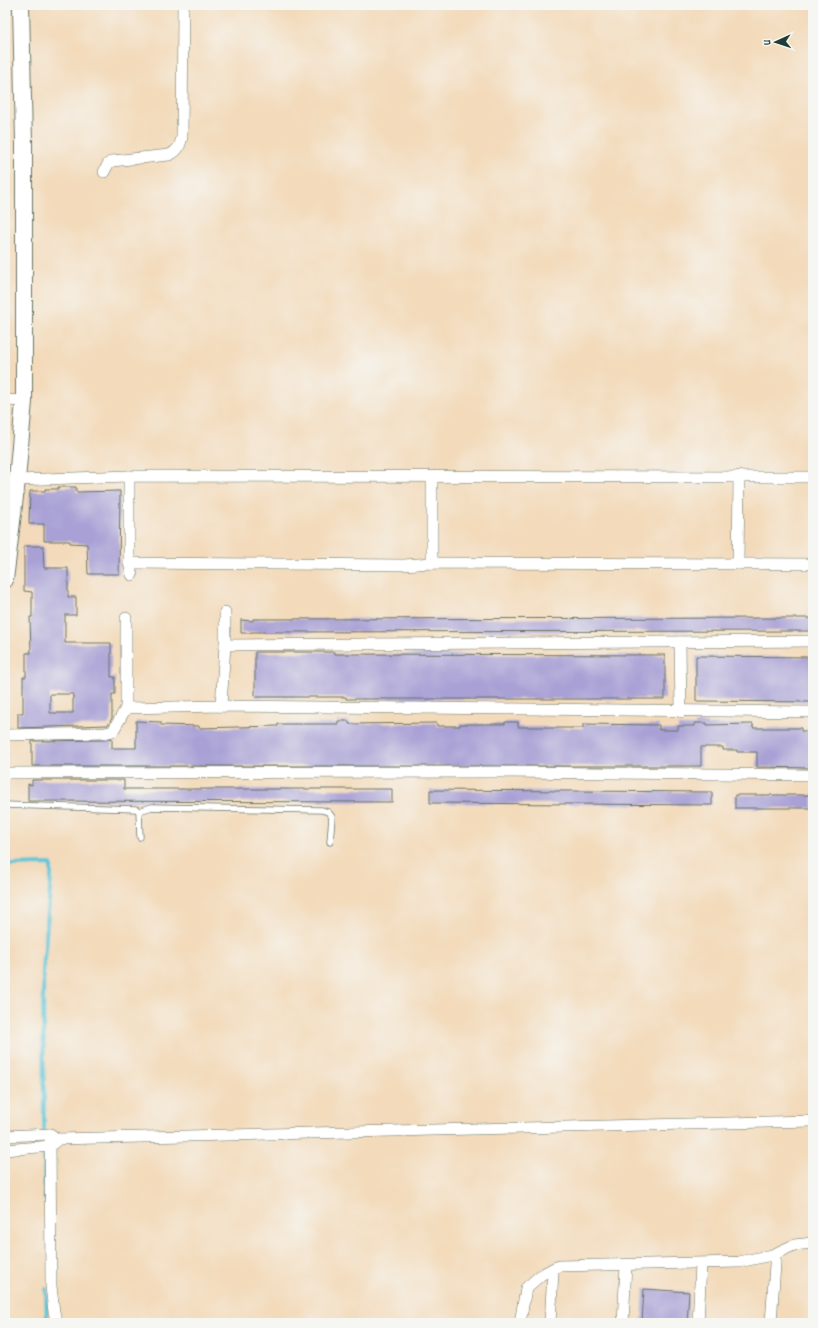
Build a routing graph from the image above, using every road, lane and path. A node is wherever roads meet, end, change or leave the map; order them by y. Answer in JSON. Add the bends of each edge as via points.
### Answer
{"nodes":[{"id":1,"x":21,"y":5,"type":"edge"},
{"id":2,"x":183,"y":5,"type":"edge"},
{"id":3,"x":104,"y":172,"type":"dead end"},
{"id":4,"x":5,"y":400,"type":"edge"},
{"id":5,"x":24,"y":401,"type":"junction"},
{"id":6,"x":130,"y":476,"type":"junction"},
{"id":7,"x":432,"y":476,"type":"junction"},
{"id":8,"x":739,"y":476,"type":"junction"},
{"id":9,"x":813,"y":477,"type":"edge"},
{"id":10,"x":23,"y":480,"type":"junction"},
{"id":11,"x":432,"y":563,"type":"junction"},
{"id":12,"x":129,"y":564,"type":"junction"},
{"id":13,"x":738,"y":564,"type":"junction"},
{"id":14,"x":813,"y":564,"type":"edge"},
{"id":15,"x":132,"y":575,"type":"dead end"},
{"id":16,"x":5,"y":580,"type":"edge"},
{"id":17,"x":226,"y":612,"type":"dead end"},
{"id":18,"x":126,"y":618,"type":"dead end"},
{"id":19,"x":813,"y":640,"type":"edge"},
{"id":20,"x":680,"y":642,"type":"junction"},
{"id":21,"x":225,"y":645,"type":"junction"},
{"id":22,"x":221,"y":706,"type":"junction"},
{"id":23,"x":126,"y":708,"type":"junction"},
{"id":24,"x":681,"y":712,"type":"junction"},
{"id":25,"x":813,"y":712,"type":"edge"},
{"id":26,"x":7,"y":735,"type":"edge"},
{"id":27,"x":7,"y":773,"type":"edge"},
{"id":28,"x":813,"y":775,"type":"edge"},
{"id":29,"x":5,"y":805,"type":"edge"},
{"id":30,"x":139,"y":811,"type":"junction"},
{"id":31,"x":140,"y":837,"type":"dead end"},
{"id":32,"x":330,"y":842,"type":"dead end"},
{"id":33,"x":813,"y":1121,"type":"edge"},
{"id":34,"x":5,"y":1136,"type":"edge"},
{"id":35,"x":46,"y":1140,"type":"junction"},
{"id":36,"x":5,"y":1150,"type":"edge"},
{"id":37,"x":813,"y":1243,"type":"edge"},
{"id":38,"x":772,"y":1255,"type":"junction"},
{"id":39,"x":701,"y":1264,"type":"junction"},
{"id":40,"x":626,"y":1265,"type":"junction"},
{"id":41,"x":554,"y":1268,"type":"junction"},
{"id":42,"x":57,"y":1323,"type":"edge"},
{"id":43,"x":520,"y":1323,"type":"edge"},
{"id":44,"x":550,"y":1323,"type":"edge"},
{"id":45,"x":623,"y":1323,"type":"edge"},
{"id":46,"x":698,"y":1323,"type":"edge"},
{"id":47,"x":771,"y":1323,"type":"edge"}],
"edges":[{"from":1,"to":5,"type":"street"},
{"from":2,"to":3,"type":"street","via":[[180,146],[169,155],[112,161]]},
{"from":4,"to":5,"type":"street"},
{"from":5,"to":10,"type":"street"},
{"from":6,"to":7,"type":"street"},
{"from":6,"to":10,"type":"street"},
{"from":6,"to":12,"type":"street"},
{"from":7,"to":8,"type":"street"},
{"from":7,"to":11,"type":"street"},
{"from":8,"to":9,"type":"street"},
{"from":8,"to":13,"type":"street"},
{"from":10,"to":16,"type":"street"},
{"from":11,"to":12,"type":"street"},
{"from":11,"to":13,"type":"street"},
{"from":12,"to":15,"type":"street"},
{"from":13,"to":14,"type":"street"},
{"from":17,"to":21,"type":"street"},
{"from":18,"to":23,"type":"street"},
{"from":19,"to":20,"type":"street"},
{"from":20,"to":21,"type":"street"},
{"from":20,"to":24,"type":"street"},
{"from":21,"to":22,"type":"street"},
{"from":22,"to":23,"type":"street"},
{"from":22,"to":24,"type":"street"},
{"from":23,"to":26,"type":"street","via":[[113,731],[109,733]]},
{"from":24,"to":25,"type":"street"},
{"from":27,"to":28,"type":"street","via":[[500,772]]},
{"from":29,"to":30,"type":"lane"},
{"from":30,"to":31,"type":"lane"},
{"from":30,"to":32,"type":"lane","via":[[152,807],[322,810],[332,817]]},
{"from":33,"to":35,"type":"street"},
{"from":34,"to":35,"type":"street"},
{"from":35,"to":36,"type":"street"},
{"from":35,"to":42,"type":"street","via":[[51,1286]]},
{"from":37,"to":38,"type":"street","via":[[794,1245]]},
{"from":38,"to":39,"type":"street","via":[[739,1262]]},
{"from":38,"to":47,"type":"street","via":[[775,1264]]},
{"from":39,"to":40,"type":"street"},
{"from":39,"to":46,"type":"street"},
{"from":40,"to":41,"type":"street"},
{"from":40,"to":45,"type":"street"},
{"from":41,"to":43,"type":"street","via":[[526,1288]]},
{"from":41,"to":44,"type":"street"}]}
